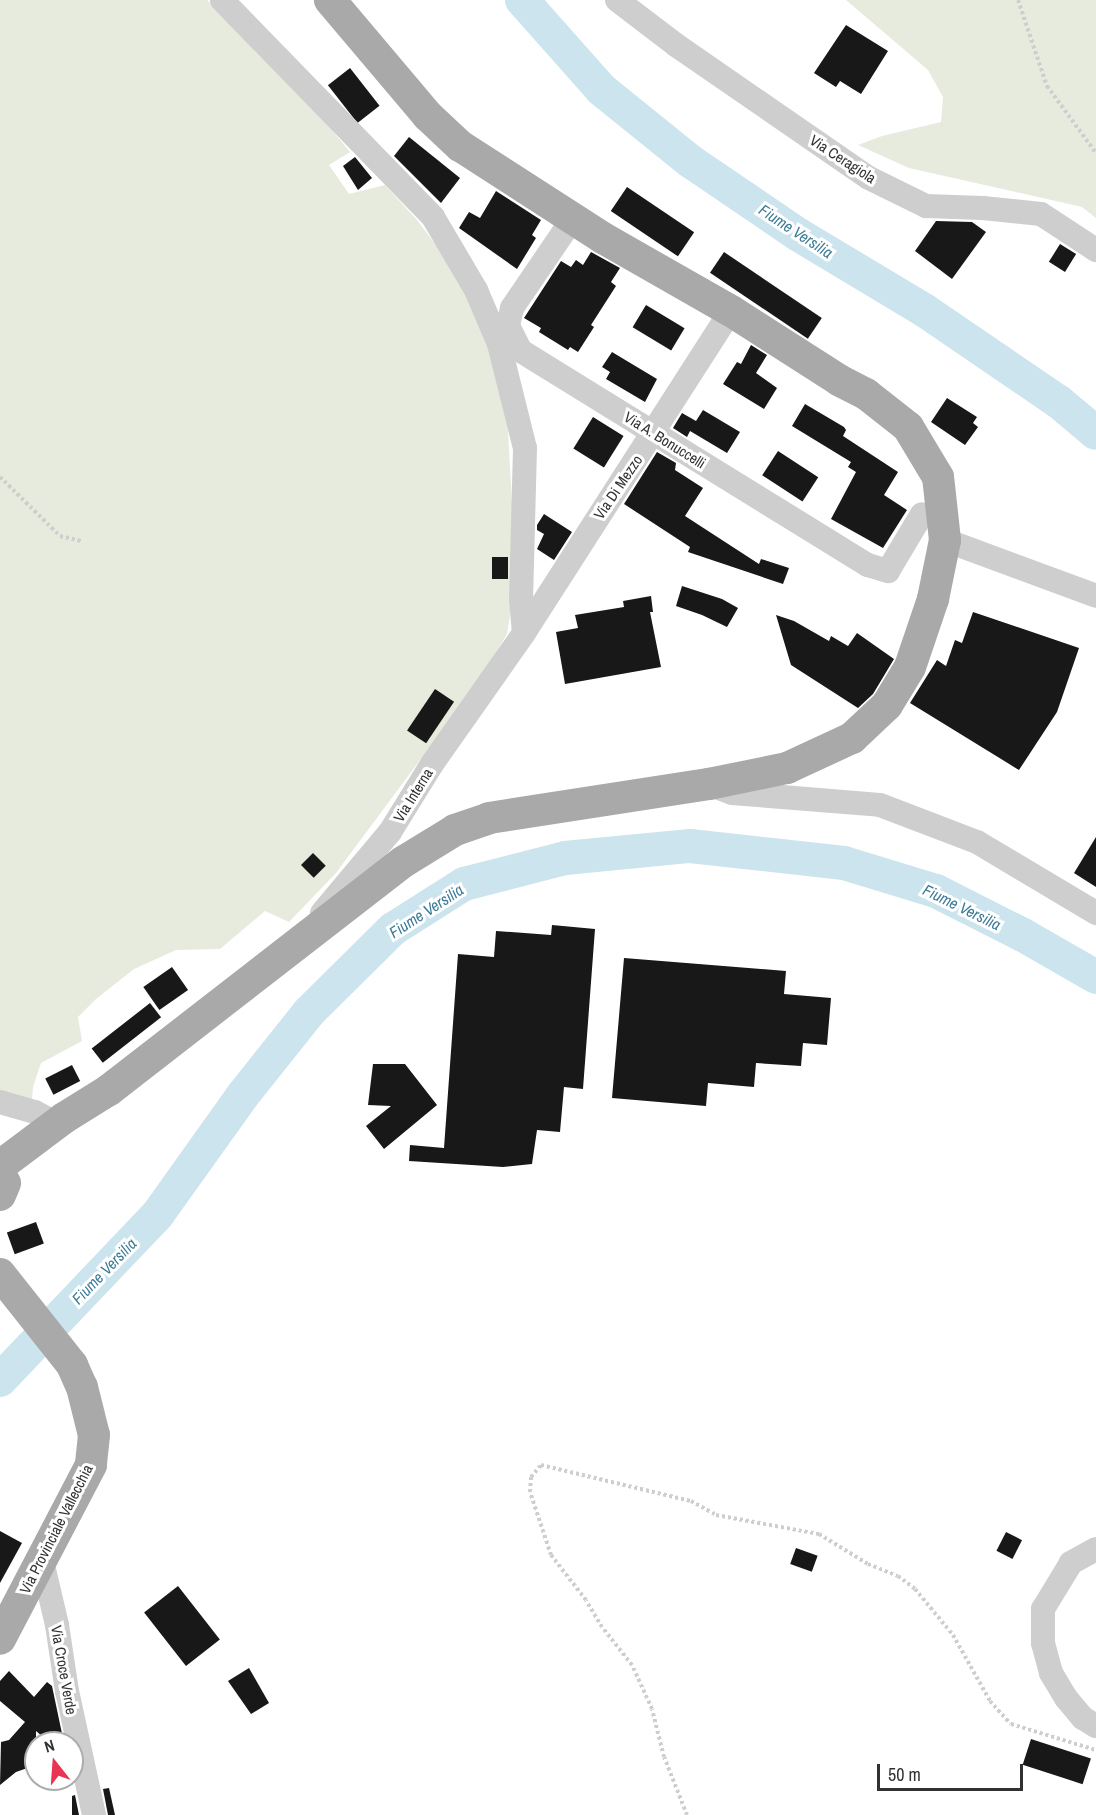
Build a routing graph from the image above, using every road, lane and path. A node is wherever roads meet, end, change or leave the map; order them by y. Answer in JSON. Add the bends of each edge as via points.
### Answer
{"nodes":[{"id":1,"x":222,"y":0,"type":"edge"},
{"id":2,"x":330,"y":0,"type":"edge"},
{"id":3,"x":617,"y":0,"type":"edge"},
{"id":4,"x":1018,"y":0,"type":"edge"},
{"id":5,"x":1096,"y":153,"type":"edge"},
{"id":6,"x":569,"y":214,"type":"junction"},
{"id":7,"x":1096,"y":250,"type":"edge"},
{"id":8,"x":731,"y":311,"type":"junction"},
{"id":9,"x":654,"y":433,"type":"junction"},
{"id":10,"x":0,"y":477,"type":"edge"},
{"id":11,"x":922,"y":514,"type":"dead end"},
{"id":12,"x":945,"y":540,"type":"junction"},
{"id":13,"x":81,"y":541,"type":"dead end"},
{"id":14,"x":1096,"y":596,"type":"edge"},
{"id":15,"x":524,"y":633,"type":"junction"},
{"id":16,"x":709,"y":784,"type":"junction"},
{"id":17,"x":1096,"y":913,"type":"edge"},
{"id":18,"x":292,"y":949,"type":"junction"},
{"id":19,"x":96,"y":1098,"type":"junction"},
{"id":20,"x":0,"y":1102,"type":"edge"},
{"id":21,"x":56,"y":1123,"type":"junction"},
{"id":22,"x":4,"y":1176,"type":"edge"},
{"id":23,"x":4,"y":1278,"type":"edge"},
{"id":24,"x":1096,"y":1549,"type":"edge"},
{"id":25,"x":42,"y":1561,"type":"junction"},
{"id":26,"x":0,"y":1639,"type":"edge"},
{"id":27,"x":1096,"y":1726,"type":"edge"},
{"id":28,"x":1096,"y":1750,"type":"edge"},
{"id":29,"x":94,"y":1815,"type":"edge"},
{"id":30,"x":687,"y":1815,"type":"edge"}],
"edges":[{"from":1,"to":15,"type":"street","via":[[433,217],[476,290],[499,344],[525,448],[521,599]]},
{"from":2,"to":6,"type":"main road","via":[[428,116],[460,146]]},
{"from":3,"to":7,"type":"street","name":"Via Ceragiola","via":[[869,178],[926,206],[1041,214]]},
{"from":4,"to":5,"type":"path","via":[[1047,86]]},
{"from":6,"to":8,"type":"main road","via":[[603,238]]},
{"from":6,"to":9,"type":"street","name":"Via A. Bonuccelli","via":[[565,230],[512,308],[508,326],[521,351]]},
{"from":8,"to":9,"type":"street","name":"Via Di Mezzo"},
{"from":8,"to":12,"type":"main road","via":[[866,394],[908,427],[938,477]]},
{"from":9,"to":11,"type":"street","name":"Via A. Bonuccelli","via":[[868,565],[888,571]]},
{"from":9,"to":15,"type":"street","name":"Via Di Mezzo"},
{"from":10,"to":13,"type":"path","via":[[60,536]]},
{"from":12,"to":14,"type":"street"},
{"from":12,"to":16,"type":"main road","via":[[922,635],[910,667],[887,705],[852,738],[788,768]]},
{"from":15,"to":18,"type":"street","name":"Via Interna","via":[[432,764],[390,832]]},
{"from":16,"to":17,"type":"street","via":[[732,793],[880,805],[977,842]]},
{"from":16,"to":18,"type":"main road","via":[[489,818],[455,830],[403,862]]},
{"from":18,"to":19,"type":"main road"},
{"from":19,"to":21,"type":"main road"},
{"from":19,"to":22,"type":"main road","via":[[64,1135]]},
{"from":20,"to":21,"type":"street"},
{"from":21,"to":22,"type":"main road"},
{"from":23,"to":25,"type":"main road","name":"Via Provinciale Vallecchia","via":[[61,1350],[82,1387],[94,1435],[91,1464]]},
{"from":24,"to":27,"type":"street","via":[[1071,1563],[1043,1609],[1043,1643],[1051,1673],[1066,1698],[1083,1718]]},
{"from":25,"to":26,"type":"main road","name":"Via Provinciale Vallecchia"},
{"from":25,"to":29,"type":"street","name":"Via Croce Verde"},
{"from":28,"to":30,"type":"path","via":[[1011,1724],[990,1701],[953,1635],[915,1589],[819,1534],[716,1515],[691,1501],[541,1465],[531,1477],[530,1492],[551,1555],[632,1665],[652,1709],[664,1757]]}]}
